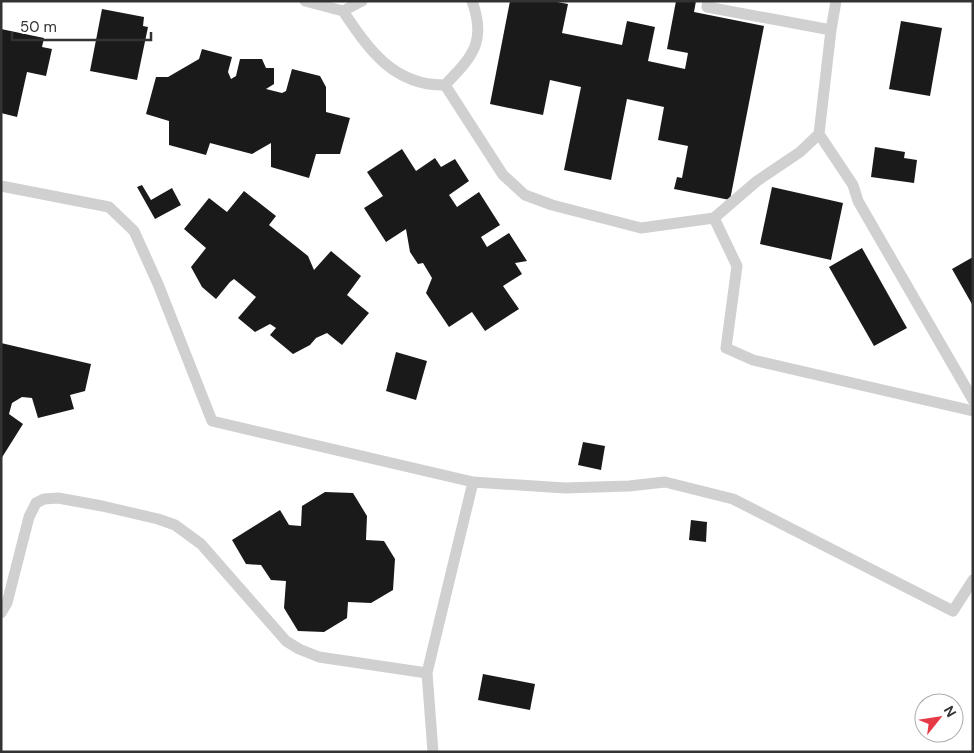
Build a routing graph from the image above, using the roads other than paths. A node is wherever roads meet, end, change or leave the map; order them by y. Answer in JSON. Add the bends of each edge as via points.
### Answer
{"nodes":[{"id":1,"x":305,"y":1,"type":"edge"},
{"id":2,"x":362,"y":1,"type":"edge"},
{"id":3,"x":472,"y":1,"type":"edge"},
{"id":4,"x":708,"y":1,"type":"edge"},
{"id":5,"x":836,"y":1,"type":"edge"},
{"id":6,"x":343,"y":11,"type":"junction"},
{"id":7,"x":831,"y":30,"type":"junction"},
{"id":8,"x":445,"y":86,"type":"junction"},
{"id":9,"x":819,"y":134,"type":"junction"},
{"id":10,"x":1,"y":186,"type":"edge"},
{"id":11,"x":714,"y":218,"type":"junction"},
{"id":12,"x":973,"y":400,"type":"edge"},
{"id":13,"x":973,"y":411,"type":"edge"},
{"id":14,"x":473,"y":482,"type":"junction"},
{"id":15,"x":973,"y":580,"type":"edge"},
{"id":16,"x":1,"y":613,"type":"edge"},
{"id":17,"x":427,"y":672,"type":"junction"},
{"id":18,"x":433,"y":752,"type":"edge"}],
"edges":[{"from":1,"to":6,"type":"lane"},
{"from":2,"to":6,"type":"lane"},
{"from":3,"to":8,"type":"lane","via":[[478,17],[478,40],[468,61]]},
{"from":4,"to":7,"type":"lane","via":[[707,7]]},
{"from":5,"to":7,"type":"lane"},
{"from":6,"to":8,"type":"lane","via":[[383,64],[430,86]]},
{"from":7,"to":9,"type":"lane"},
{"from":8,"to":11,"type":"lane","via":[[503,175],[525,195],[641,228]]},
{"from":9,"to":11,"type":"lane"},
{"from":9,"to":12,"type":"lane","via":[[853,185],[858,201]]},
{"from":10,"to":14,"type":"lane","via":[[109,208],[134,230],[212,421]]},
{"from":11,"to":13,"type":"lane","via":[[737,266],[726,348],[753,360]]},
{"from":14,"to":15,"type":"lane","via":[[565,488],[665,482],[733,499],[952,610]]},
{"from":14,"to":17,"type":"lane"},
{"from":16,"to":17,"type":"lane","via":[[14,581],[29,517],[36,503],[58,498],[175,525],[201,544],[286,641],[299,649],[319,657]]},
{"from":17,"to":18,"type":"lane"}]}
